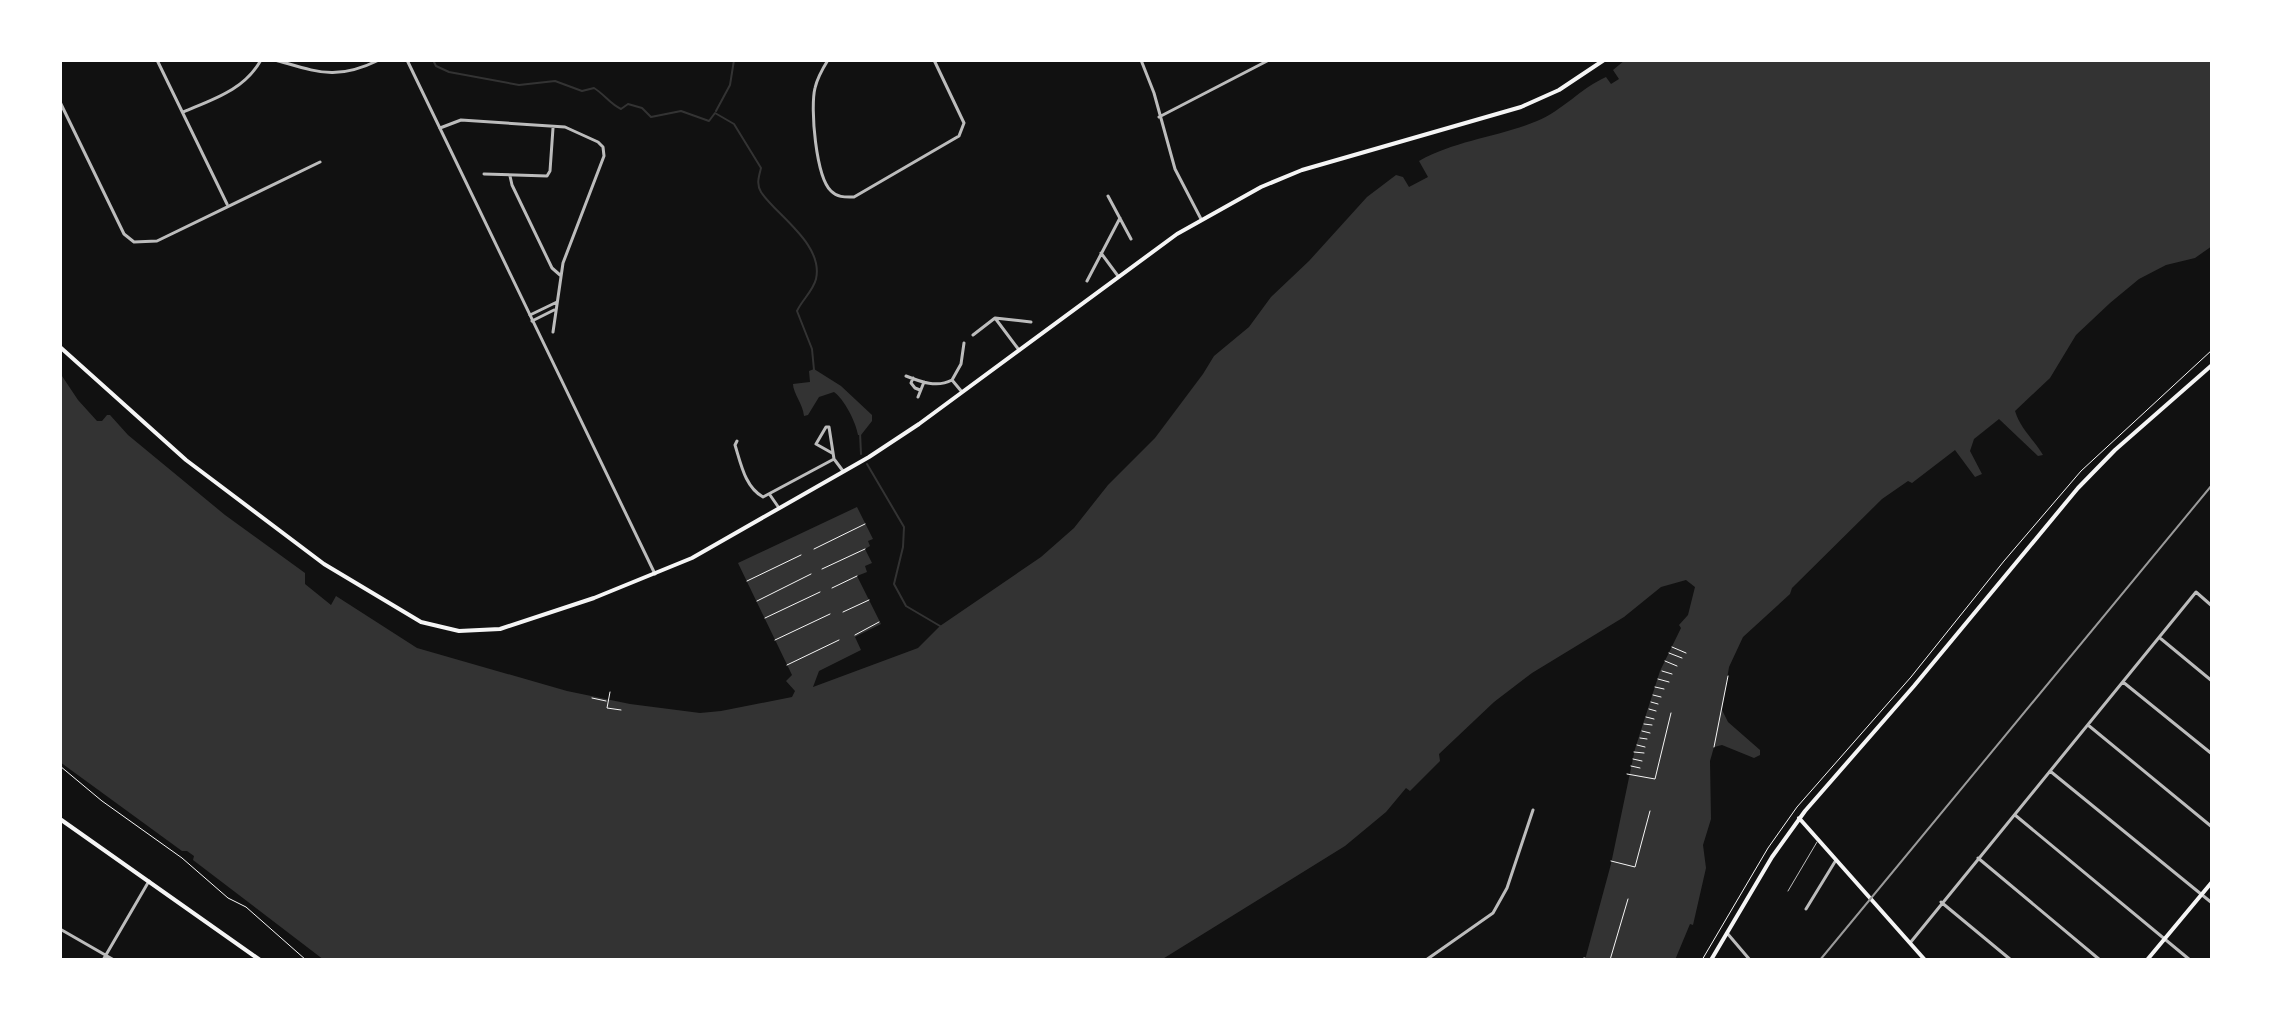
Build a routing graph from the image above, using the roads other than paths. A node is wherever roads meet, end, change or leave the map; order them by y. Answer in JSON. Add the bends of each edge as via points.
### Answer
{"nodes":[{"id":1,"x":157,"y":60,"type":"edge"},
{"id":2,"x":261,"y":60,"type":"edge"},
{"id":3,"x":275,"y":60,"type":"edge"},
{"id":4,"x":379,"y":60,"type":"edge"},
{"id":5,"x":407,"y":60,"type":"edge"},
{"id":6,"x":828,"y":60,"type":"edge"},
{"id":7,"x":934,"y":60,"type":"edge"},
{"id":8,"x":1141,"y":60,"type":"edge"},
{"id":9,"x":1269,"y":60,"type":"edge"},
{"id":10,"x":1604,"y":60,"type":"edge"},
{"id":11,"x":60,"y":102,"type":"edge"},
{"id":12,"x":183,"y":112,"type":"junction"},
{"id":13,"x":1159,"y":117,"type":"junction"},
{"id":14,"x":553,"y":127,"type":"junction"},
{"id":15,"x":440,"y":128,"type":"junction"},
{"id":16,"x":320,"y":162,"type":"dead end"},
{"id":17,"x":484,"y":174,"type":"dead end"},
{"id":18,"x":510,"y":176,"type":"junction"},
{"id":19,"x":1108,"y":196,"type":"dead end"},
{"id":20,"x":227,"y":206,"type":"junction"},
{"id":21,"x":1120,"y":218,"type":"junction"},
{"id":22,"x":1201,"y":219,"type":"junction"},
{"id":23,"x":1131,"y":239,"type":"dead end"},
{"id":24,"x":1101,"y":253,"type":"junction"},
{"id":25,"x":560,"y":275,"type":"junction"},
{"id":26,"x":1118,"y":277,"type":"junction"},
{"id":27,"x":1087,"y":281,"type":"dead end"},
{"id":28,"x":557,"y":302,"type":"junction"},
{"id":29,"x":556,"y":309,"type":"junction"},
{"id":30,"x":530,"y":315,"type":"junction"},
{"id":31,"x":995,"y":318,"type":"junction"},
{"id":32,"x":532,"y":321,"type":"junction"},
{"id":33,"x":1031,"y":322,"type":"dead end"},
{"id":34,"x":553,"y":332,"type":"dead end"},
{"id":35,"x":973,"y":335,"type":"dead end"},
{"id":36,"x":964,"y":343,"type":"dead end"},
{"id":37,"x":60,"y":347,"type":"edge"},
{"id":38,"x":1019,"y":350,"type":"junction"},
{"id":39,"x":2212,"y":365,"type":"edge"},
{"id":40,"x":906,"y":376,"type":"dead end"},
{"id":41,"x":913,"y":378,"type":"junction"},
{"id":42,"x":952,"y":380,"type":"junction"},
{"id":43,"x":924,"y":382,"type":"junction"},
{"id":44,"x":920,"y":390,"type":"junction"},
{"id":45,"x":962,"y":392,"type":"junction"},
{"id":46,"x":918,"y":397,"type":"dead end"},
{"id":47,"x":737,"y":441,"type":"dead end"},
{"id":48,"x":832,"y":453,"type":"junction"},
{"id":49,"x":834,"y":459,"type":"junction"},
{"id":50,"x":843,"y":471,"type":"junction"},
{"id":51,"x":770,"y":495,"type":"junction"},
{"id":52,"x":779,"y":508,"type":"junction"},
{"id":53,"x":655,"y":574,"type":"junction"},
{"id":54,"x":2212,"y":606,"type":"edge"},
{"id":55,"x":2160,"y":638,"type":"junction"},
{"id":56,"x":2212,"y":681,"type":"edge"},
{"id":57,"x":2123,"y":682,"type":"junction"},
{"id":58,"x":2088,"y":725,"type":"junction"},
{"id":59,"x":2212,"y":754,"type":"edge"},
{"id":60,"x":2050,"y":771,"type":"junction"},
{"id":61,"x":1533,"y":810,"type":"dead end"},
{"id":62,"x":2015,"y":815,"type":"junction"},
{"id":63,"x":1799,"y":818,"type":"junction"},
{"id":64,"x":60,"y":819,"type":"edge"},
{"id":65,"x":2212,"y":827,"type":"edge"},
{"id":66,"x":1819,"y":840,"type":"junction"},
{"id":67,"x":1978,"y":858,"type":"junction"},
{"id":68,"x":1836,"y":860,"type":"junction"},
{"id":69,"x":149,"y":881,"type":"junction"},
{"id":70,"x":2212,"y":882,"type":"edge"},
{"id":71,"x":1788,"y":891,"type":"dead end"},
{"id":72,"x":2202,"y":894,"type":"junction"},
{"id":73,"x":1941,"y":902,"type":"junction"},
{"id":74,"x":2212,"y":903,"type":"edge"},
{"id":75,"x":1806,"y":909,"type":"dead end"},
{"id":76,"x":60,"y":929,"type":"edge"},
{"id":77,"x":1727,"y":933,"type":"junction"},
{"id":78,"x":2165,"y":939,"type":"junction"},
{"id":79,"x":1910,"y":943,"type":"junction"},
{"id":80,"x":104,"y":958,"type":"edge"},
{"id":81,"x":253,"y":958,"type":"edge"},
{"id":82,"x":114,"y":960,"type":"edge"},
{"id":83,"x":260,"y":960,"type":"edge"},
{"id":84,"x":1426,"y":960,"type":"edge"},
{"id":85,"x":1711,"y":960,"type":"edge"},
{"id":86,"x":1750,"y":960,"type":"edge"},
{"id":87,"x":1925,"y":960,"type":"edge"},
{"id":88,"x":2011,"y":960,"type":"edge"},
{"id":89,"x":2100,"y":960,"type":"edge"},
{"id":90,"x":2147,"y":960,"type":"edge"},
{"id":91,"x":2190,"y":960,"type":"edge"}],
"edges":[{"from":1,"to":12,"type":"street"},
{"from":2,"to":12,"type":"street","via":[[238,87]]},
{"from":3,"to":4,"type":"street","via":[[338,74]]},
{"from":5,"to":15,"type":"street"},
{"from":6,"to":7,"type":"street","via":[[815,88],[813,120],[824,180],[842,198],[854,197],[959,136],[964,123]]},
{"from":8,"to":13,"type":"street"},
{"from":9,"to":13,"type":"street"},
{"from":10,"to":22,"type":"main road","via":[[1531,103],[1302,170]]},
{"from":11,"to":20,"type":"street","via":[[131,241],[157,241]]},
{"from":12,"to":20,"type":"street"},
{"from":13,"to":22,"type":"street","via":[[1175,169]]},
{"from":14,"to":15,"type":"street","via":[[461,120]]},
{"from":14,"to":18,"type":"street","via":[[548,175]]},
{"from":14,"to":25,"type":"street","via":[[575,130],[604,151]]},
{"from":15,"to":30,"type":"street"},
{"from":16,"to":20,"type":"street"},
{"from":17,"to":18,"type":"street"},
{"from":18,"to":25,"type":"street"},
{"from":19,"to":21,"type":"street"},
{"from":21,"to":23,"type":"street"},
{"from":21,"to":24,"type":"street"},
{"from":22,"to":26,"type":"main road"},
{"from":24,"to":26,"type":"street"},
{"from":24,"to":27,"type":"street"},
{"from":25,"to":28,"type":"street"},
{"from":26,"to":38,"type":"main road"},
{"from":28,"to":29,"type":"street"},
{"from":28,"to":30,"type":"street"},
{"from":29,"to":32,"type":"street"},
{"from":29,"to":34,"type":"street"},
{"from":30,"to":32,"type":"street"},
{"from":31,"to":33,"type":"street"},
{"from":31,"to":35,"type":"street"},
{"from":31,"to":38,"type":"street"},
{"from":32,"to":53,"type":"street"},
{"from":36,"to":42,"type":"street"},
{"from":37,"to":53,"type":"main road","via":[[180,455],[283,535],[421,622],[459,631],[500,629]]},
{"from":38,"to":45,"type":"main road"},
{"from":39,"to":63,"type":"main road","via":[[2078,488]]},
{"from":40,"to":41,"type":"street"},
{"from":41,"to":43,"type":"street"},
{"from":41,"to":44,"type":"street","via":[[911,383]]},
{"from":42,"to":43,"type":"street"},
{"from":42,"to":45,"type":"street"},
{"from":43,"to":44,"type":"street"},
{"from":44,"to":46,"type":"street"},
{"from":45,"to":50,"type":"main road"},
{"from":47,"to":51,"type":"street","via":[[748,483],[763,497]]},
{"from":48,"to":48,"type":"street","via":[[816,444],[826,427],[829,427]]},
{"from":48,"to":49,"type":"street"},
{"from":49,"to":50,"type":"street"},
{"from":49,"to":51,"type":"street"},
{"from":50,"to":52,"type":"main road"},
{"from":51,"to":52,"type":"street"},
{"from":52,"to":53,"type":"main road"},
{"from":54,"to":55,"type":"street","via":[[2196,592]]},
{"from":55,"to":56,"type":"street"},
{"from":55,"to":57,"type":"street"},
{"from":57,"to":58,"type":"street"},
{"from":57,"to":59,"type":"street"},
{"from":58,"to":60,"type":"street"},
{"from":58,"to":65,"type":"street"},
{"from":60,"to":62,"type":"street"},
{"from":60,"to":72,"type":"street"},
{"from":61,"to":84,"type":"street","via":[[1507,888],[1493,913]]},
{"from":62,"to":67,"type":"street"},
{"from":62,"to":78,"type":"street"},
{"from":63,"to":66,"type":"main road"},
{"from":63,"to":77,"type":"main road"},
{"from":64,"to":69,"type":"main road"},
{"from":66,"to":68,"type":"main road"},
{"from":66,"to":71,"type":"lane"},
{"from":67,"to":73,"type":"street"},
{"from":67,"to":89,"type":"street"},
{"from":68,"to":75,"type":"street"},
{"from":68,"to":79,"type":"main road"},
{"from":69,"to":80,"type":"street"},
{"from":69,"to":81,"type":"main road"},
{"from":70,"to":72,"type":"main road"},
{"from":72,"to":74,"type":"street"},
{"from":72,"to":78,"type":"main road"},
{"from":73,"to":79,"type":"street"},
{"from":73,"to":88,"type":"street"},
{"from":76,"to":80,"type":"street"},
{"from":77,"to":85,"type":"main road"},
{"from":77,"to":86,"type":"street"},
{"from":78,"to":90,"type":"main road"},
{"from":78,"to":91,"type":"street"},
{"from":79,"to":87,"type":"main road"},
{"from":80,"to":82,"type":"street"},
{"from":81,"to":83,"type":"main road"}]}
